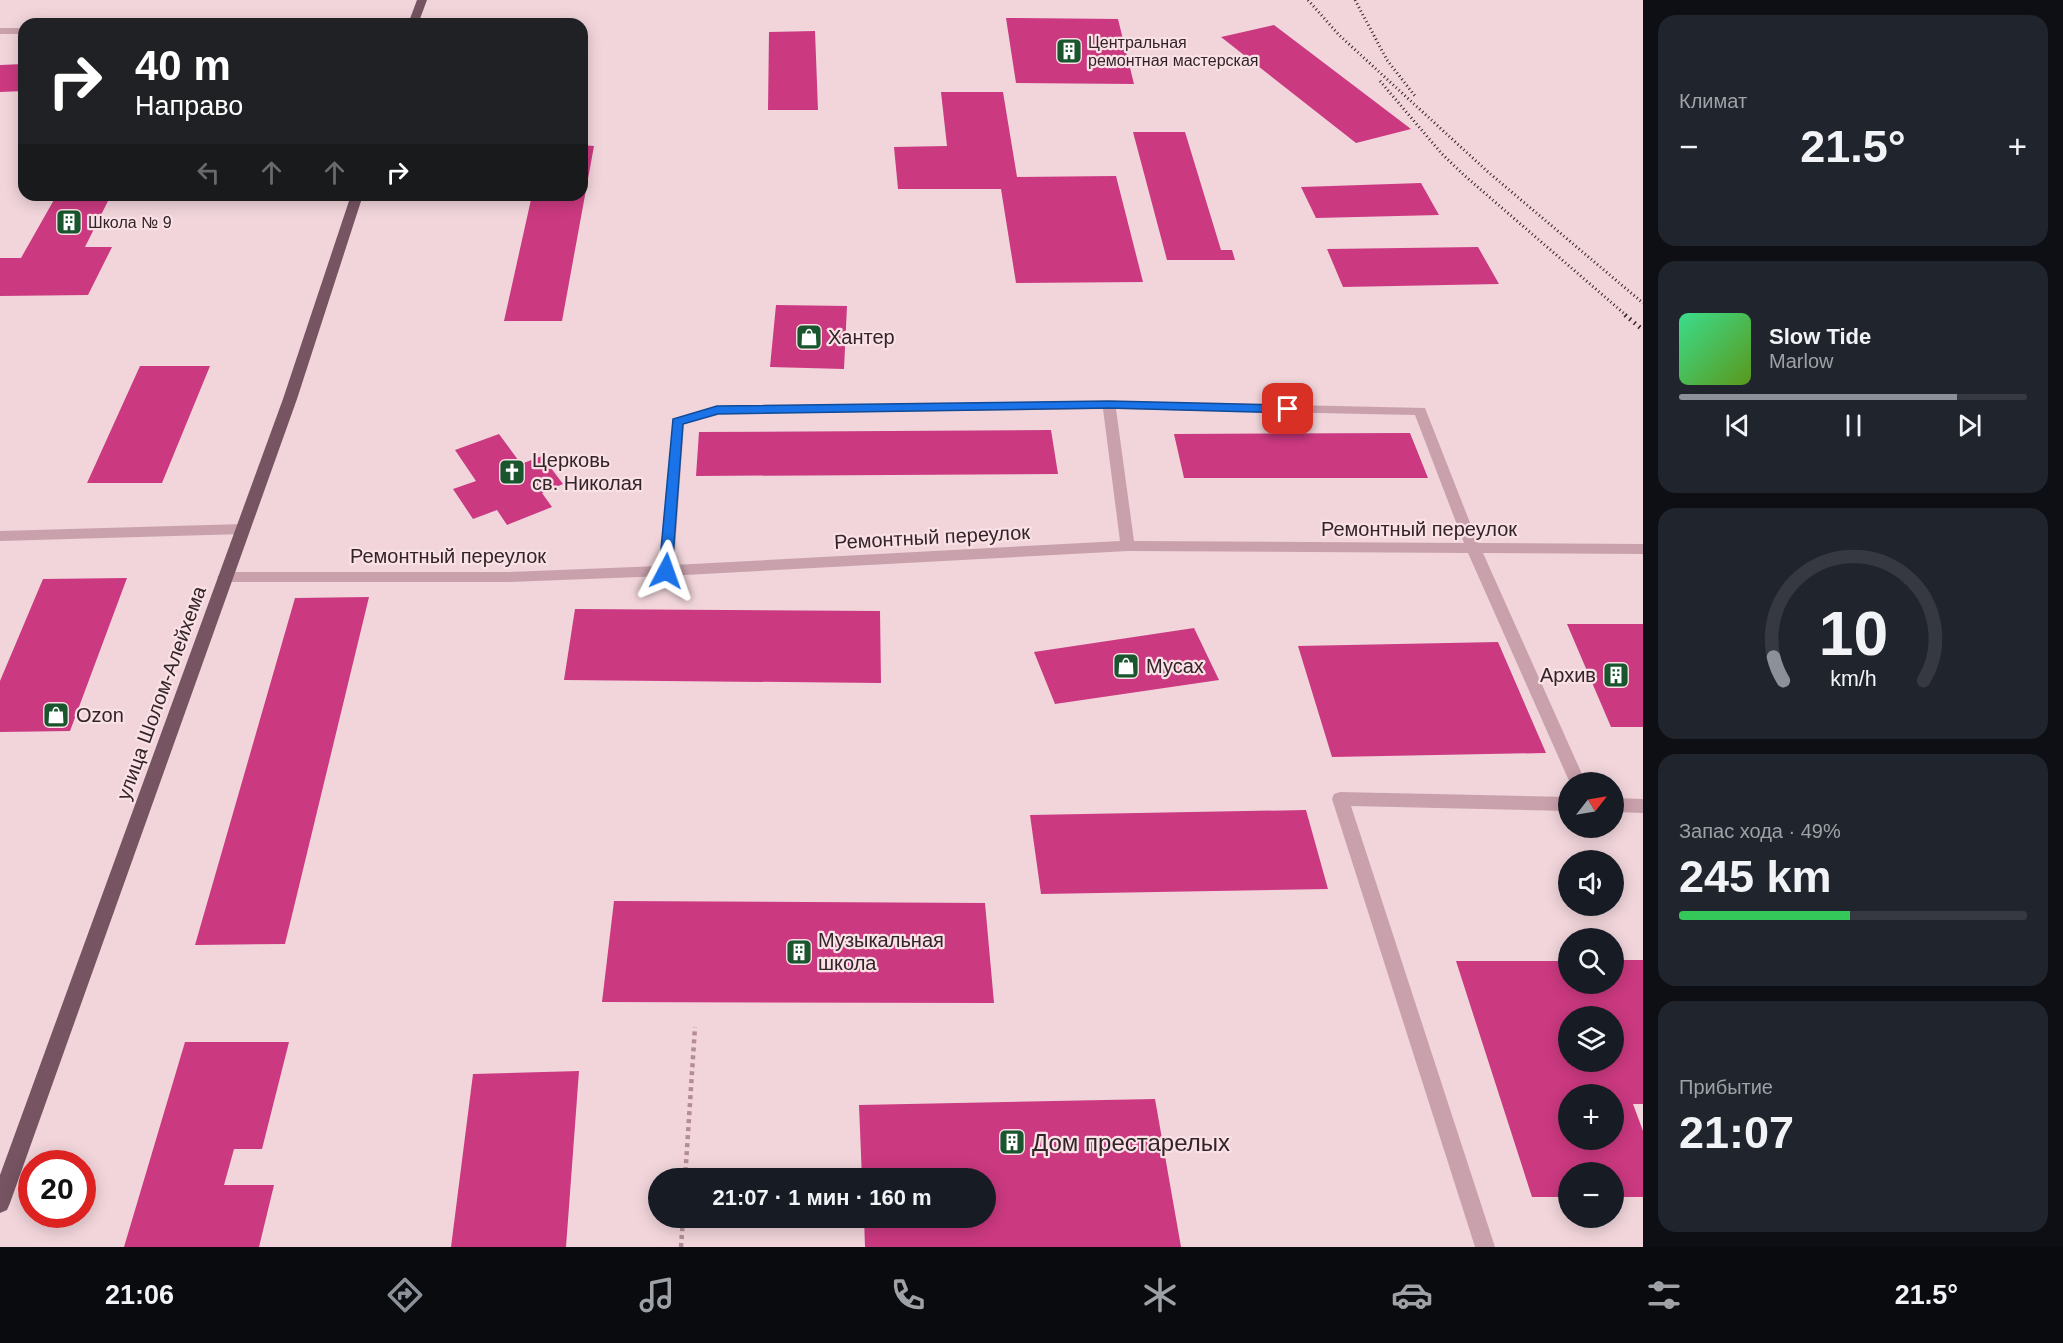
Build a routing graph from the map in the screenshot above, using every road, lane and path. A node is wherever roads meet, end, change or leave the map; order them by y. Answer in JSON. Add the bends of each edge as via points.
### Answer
{"nodes":[{"id":1,"x":422,"y":0,"type":"edge"},
{"id":2,"x":415,"y":18,"type":"edge"},
{"id":3,"x":0,"y":31,"type":"edge"},
{"id":4,"x":18,"y":31,"type":"edge"},
{"id":5,"x":355,"y":201,"type":"edge"},
{"id":6,"x":1109,"y":405,"type":"junction"},
{"id":7,"x":243,"y":529,"type":"junction"},
{"id":8,"x":0,"y":536,"type":"edge"},
{"id":9,"x":1128,"y":546,"type":"junction"},
{"id":10,"x":1643,"y":549,"type":"edge"},
{"id":11,"x":1474,"y":550,"type":"junction"},
{"id":12,"x":666,"y":571,"type":"junction"},
{"id":13,"x":224,"y":577,"type":"junction"},
{"id":14,"x":1573,"y":772,"type":"edge"},
{"id":15,"x":1558,"y":804,"type":"edge"},
{"id":16,"x":1624,"y":805,"type":"edge"},
{"id":17,"x":1643,"y":806,"type":"edge"},
{"id":18,"x":695,"y":1027,"type":"dead end"},
{"id":19,"x":686,"y":1168,"type":"edge"},
{"id":20,"x":0,"y":1203,"type":"edge"},
{"id":21,"x":682,"y":1228,"type":"edge"},
{"id":22,"x":681,"y":1247,"type":"edge"},
{"id":23,"x":1485,"y":1247,"type":"edge"}],
"edges":[{"from":1,"to":2,"type":"main road"},
{"from":3,"to":4,"type":"street"},
{"from":5,"to":7,"type":"main road","name":"улица Шолом-Алейхема"},
{"from":6,"to":9,"type":"street"},
{"from":6,"to":11,"type":"street","via":[[1420,411]]},
{"from":6,"to":12,"type":"street","via":[[717,410],[678,422]]},
{"from":7,"to":8,"type":"street"},
{"from":7,"to":13,"type":"main road","name":"улица Шолом-Алейхема"},
{"from":9,"to":11,"type":"street","name":"Ремонтный переулок"},
{"from":9,"to":12,"type":"street","name":"Ремонтный переулок"},
{"from":10,"to":11,"type":"street","name":"Ремонтный переулок"},
{"from":11,"to":14,"type":"street"},
{"from":12,"to":13,"type":"street","name":"Ремонтный переулок","via":[[509,577]]},
{"from":13,"to":20,"type":"main road","name":"улица Шолом-Алейхема"},
{"from":15,"to":23,"type":"street","via":[[1340,799]]},
{"from":16,"to":17,"type":"street"},
{"from":18,"to":19,"type":"path"},
{"from":21,"to":22,"type":"path"}]}
